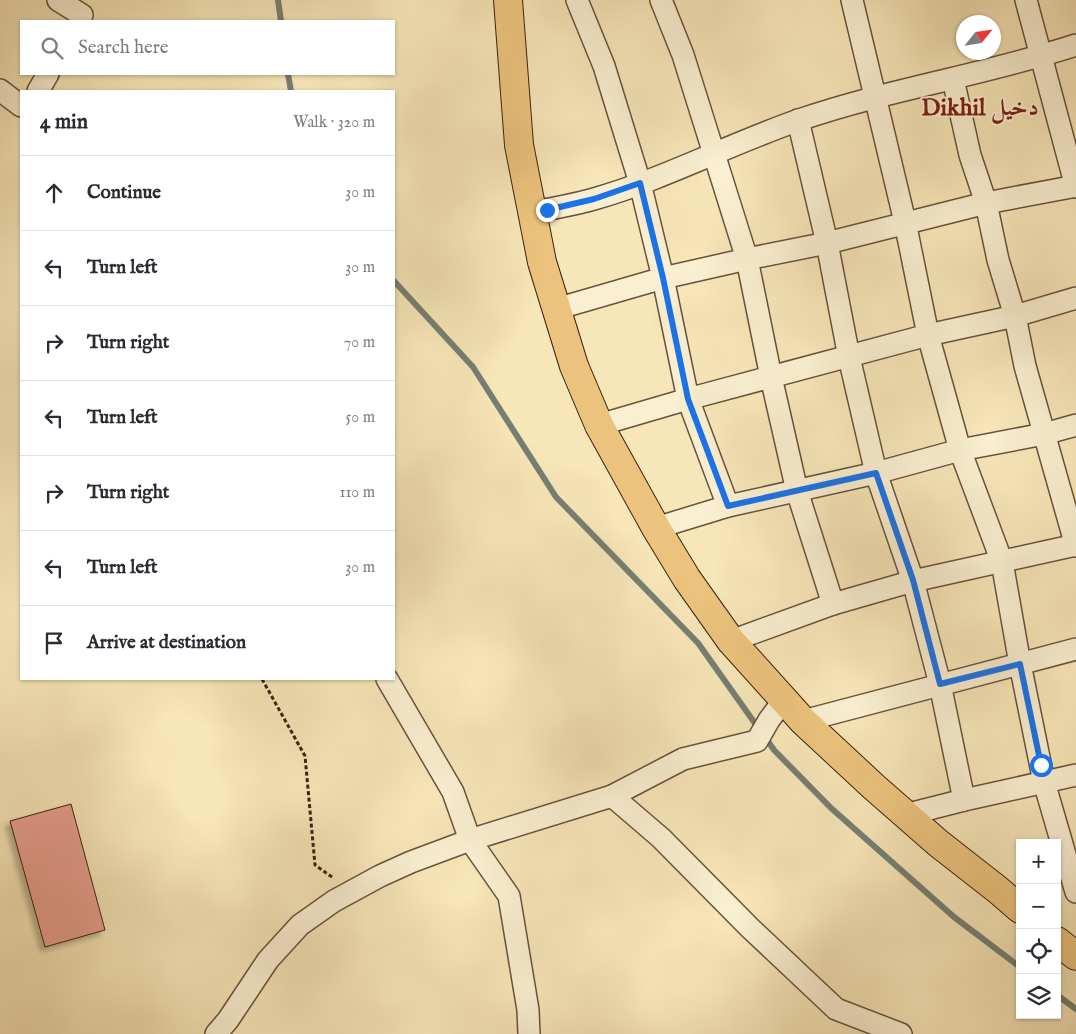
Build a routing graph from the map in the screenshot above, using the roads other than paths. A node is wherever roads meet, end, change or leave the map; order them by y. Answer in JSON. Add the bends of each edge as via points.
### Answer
{"nodes":[{"id":1,"x":58,"y":0,"type":"edge"},
{"id":2,"x":508,"y":0,"type":"edge"},
{"id":3,"x":578,"y":0,"type":"edge"},
{"id":4,"x":660,"y":0,"type":"edge"},
{"id":5,"x":852,"y":0,"type":"edge"},
{"id":6,"x":1026,"y":0,"type":"edge"},
{"id":7,"x":84,"y":12,"type":"edge"},
{"id":8,"x":1076,"y":45,"type":"edge"},
{"id":9,"x":1041,"y":56,"type":"junction"},
{"id":10,"x":47,"y":75,"type":"edge"},
{"id":11,"x":953,"y":79,"type":"junction"},
{"id":12,"x":0,"y":90,"type":"edge"},
{"id":13,"x":39,"y":90,"type":"edge"},
{"id":14,"x":875,"y":97,"type":"junction"},
{"id":15,"x":20,"y":105,"type":"edge"},
{"id":16,"x":798,"y":120,"type":"junction"},
{"id":17,"x":715,"y":153,"type":"junction"},
{"id":18,"x":640,"y":183,"type":"junction"},
{"id":19,"x":1076,"y":186,"type":"edge"},
{"id":20,"x":986,"y":203,"type":"junction"},
{"id":21,"x":531,"y":213,"type":"junction"},
{"id":22,"x":905,"y":222,"type":"junction"},
{"id":23,"x":827,"y":243,"type":"junction"},
{"id":24,"x":747,"y":259,"type":"junction"},
{"id":25,"x":663,"y":278,"type":"junction"},
{"id":26,"x":1076,"y":298,"type":"edge"},
{"id":27,"x":556,"y":308,"type":"junction"},
{"id":28,"x":1014,"y":316,"type":"junction"},
{"id":29,"x":928,"y":335,"type":"junction"},
{"id":30,"x":849,"y":357,"type":"junction"},
{"id":31,"x":771,"y":377,"type":"junction"},
{"id":32,"x":688,"y":399,"type":"junction"},
{"id":33,"x":600,"y":425,"type":"junction"},
{"id":34,"x":1076,"y":425,"type":"edge"},
{"id":35,"x":1044,"y":434,"type":"junction"},
{"id":36,"x":960,"y":450,"type":"junction"},
{"id":37,"x":876,"y":473,"type":"junction"},
{"id":38,"x":797,"y":491,"type":"junction"},
{"id":39,"x":728,"y":506,"type":"junction"},
{"id":40,"x":656,"y":528,"type":"junction"},
{"id":41,"x":1076,"y":546,"type":"edge"},
{"id":42,"x":1002,"y":562,"type":"junction"},
{"id":43,"x":913,"y":580,"type":"junction"},
{"id":44,"x":833,"y":604,"type":"junction"},
{"id":45,"x":731,"y":641,"type":"junction"},
{"id":46,"x":1076,"y":648,"type":"edge"},
{"id":47,"x":1020,"y":664,"type":"junction"},
{"id":48,"x":388,"y":680,"type":"edge"},
{"id":49,"x":940,"y":684,"type":"junction"},
{"id":50,"x":784,"y":700,"type":"junction"},
{"id":51,"x":803,"y":721,"type":"junction"},
{"id":52,"x":1076,"y":775,"type":"edge"},
{"id":53,"x":1044,"y":782,"type":"junction"},
{"id":54,"x":612,"y":796,"type":"junction"},
{"id":55,"x":964,"y":800,"type":"junction"},
{"id":56,"x":905,"y":815,"type":"junction"},
{"id":57,"x":470,"y":840,"type":"junction"},
{"id":58,"x":1076,"y":892,"type":"edge"},
{"id":59,"x":1016,"y":906,"type":"edge"},
{"id":60,"x":1061,"y":944,"type":"edge"},
{"id":61,"x":1076,"y":956,"type":"edge"},
{"id":62,"x":216,"y":1034,"type":"edge"},
{"id":63,"x":529,"y":1034,"type":"edge"},
{"id":64,"x":901,"y":1034,"type":"edge"}],
"edges":[{"from":1,"to":7,"type":"street"},
{"from":2,"to":21,"type":"highway","via":[[518,145]]},
{"from":3,"to":18,"type":"street","via":[[604,66]]},
{"from":4,"to":17,"type":"street","via":[[683,55]]},
{"from":5,"to":14,"type":"street"},
{"from":6,"to":9,"type":"street"},
{"from":8,"to":9,"type":"street"},
{"from":9,"to":11,"type":"street"},
{"from":9,"to":19,"type":"street"},
{"from":10,"to":13,"type":"street"},
{"from":11,"to":14,"type":"street"},
{"from":11,"to":20,"type":"street","via":[[970,155]]},
{"from":12,"to":15,"type":"street"},
{"from":14,"to":16,"type":"street"},
{"from":14,"to":22,"type":"street"},
{"from":16,"to":17,"type":"street"},
{"from":16,"to":23,"type":"street"},
{"from":17,"to":18,"type":"street"},
{"from":17,"to":24,"type":"street"},
{"from":18,"to":21,"type":"street","via":[[594,199]]},
{"from":18,"to":25,"type":"street"},
{"from":19,"to":20,"type":"street"},
{"from":20,"to":22,"type":"street"},
{"from":20,"to":28,"type":"street"},
{"from":21,"to":27,"type":"highway"},
{"from":22,"to":23,"type":"street"},
{"from":22,"to":29,"type":"street"},
{"from":23,"to":24,"type":"street"},
{"from":23,"to":30,"type":"street"},
{"from":24,"to":25,"type":"street"},
{"from":24,"to":31,"type":"street"},
{"from":25,"to":27,"type":"street"},
{"from":25,"to":32,"type":"street"},
{"from":26,"to":28,"type":"street"},
{"from":27,"to":33,"type":"highway","via":[[574,366]]},
{"from":28,"to":29,"type":"street"},
{"from":28,"to":35,"type":"street"},
{"from":29,"to":30,"type":"street"},
{"from":29,"to":36,"type":"street"},
{"from":30,"to":31,"type":"street"},
{"from":30,"to":37,"type":"street"},
{"from":31,"to":32,"type":"street"},
{"from":31,"to":38,"type":"street"},
{"from":32,"to":33,"type":"street"},
{"from":32,"to":39,"type":"street"},
{"from":33,"to":40,"type":"highway"},
{"from":34,"to":35,"type":"street"},
{"from":35,"to":36,"type":"street"},
{"from":35,"to":41,"type":"street"},
{"from":36,"to":37,"type":"street"},
{"from":36,"to":42,"type":"street"},
{"from":37,"to":38,"type":"street"},
{"from":37,"to":43,"type":"street"},
{"from":38,"to":39,"type":"street"},
{"from":38,"to":44,"type":"street"},
{"from":39,"to":40,"type":"street"},
{"from":40,"to":45,"type":"highway"},
{"from":41,"to":42,"type":"street"},
{"from":42,"to":43,"type":"street"},
{"from":42,"to":47,"type":"street"},
{"from":43,"to":44,"type":"street"},
{"from":43,"to":49,"type":"street"},
{"from":44,"to":45,"type":"street"},
{"from":45,"to":50,"type":"highway"},
{"from":46,"to":47,"type":"street"},
{"from":47,"to":49,"type":"street"},
{"from":47,"to":53,"type":"street"},
{"from":48,"to":57,"type":"street","via":[[453,792]]},
{"from":49,"to":51,"type":"street"},
{"from":49,"to":55,"type":"street"},
{"from":50,"to":51,"type":"highway"},
{"from":50,"to":54,"type":"street","via":[[757,741],[683,759]]},
{"from":51,"to":56,"type":"highway"},
{"from":52,"to":53,"type":"street"},
{"from":53,"to":55,"type":"street"},
{"from":53,"to":58,"type":"street"},
{"from":54,"to":57,"type":"street"},
{"from":54,"to":64,"type":"street","via":[[661,838],[749,928],[836,1009]]},
{"from":55,"to":56,"type":"street"},
{"from":56,"to":59,"type":"highway"},
{"from":57,"to":62,"type":"street","via":[[380,876],[334,901],[300,925],[268,960]]},
{"from":57,"to":63,"type":"street","via":[[509,896]]},
{"from":60,"to":61,"type":"highway"}]}
